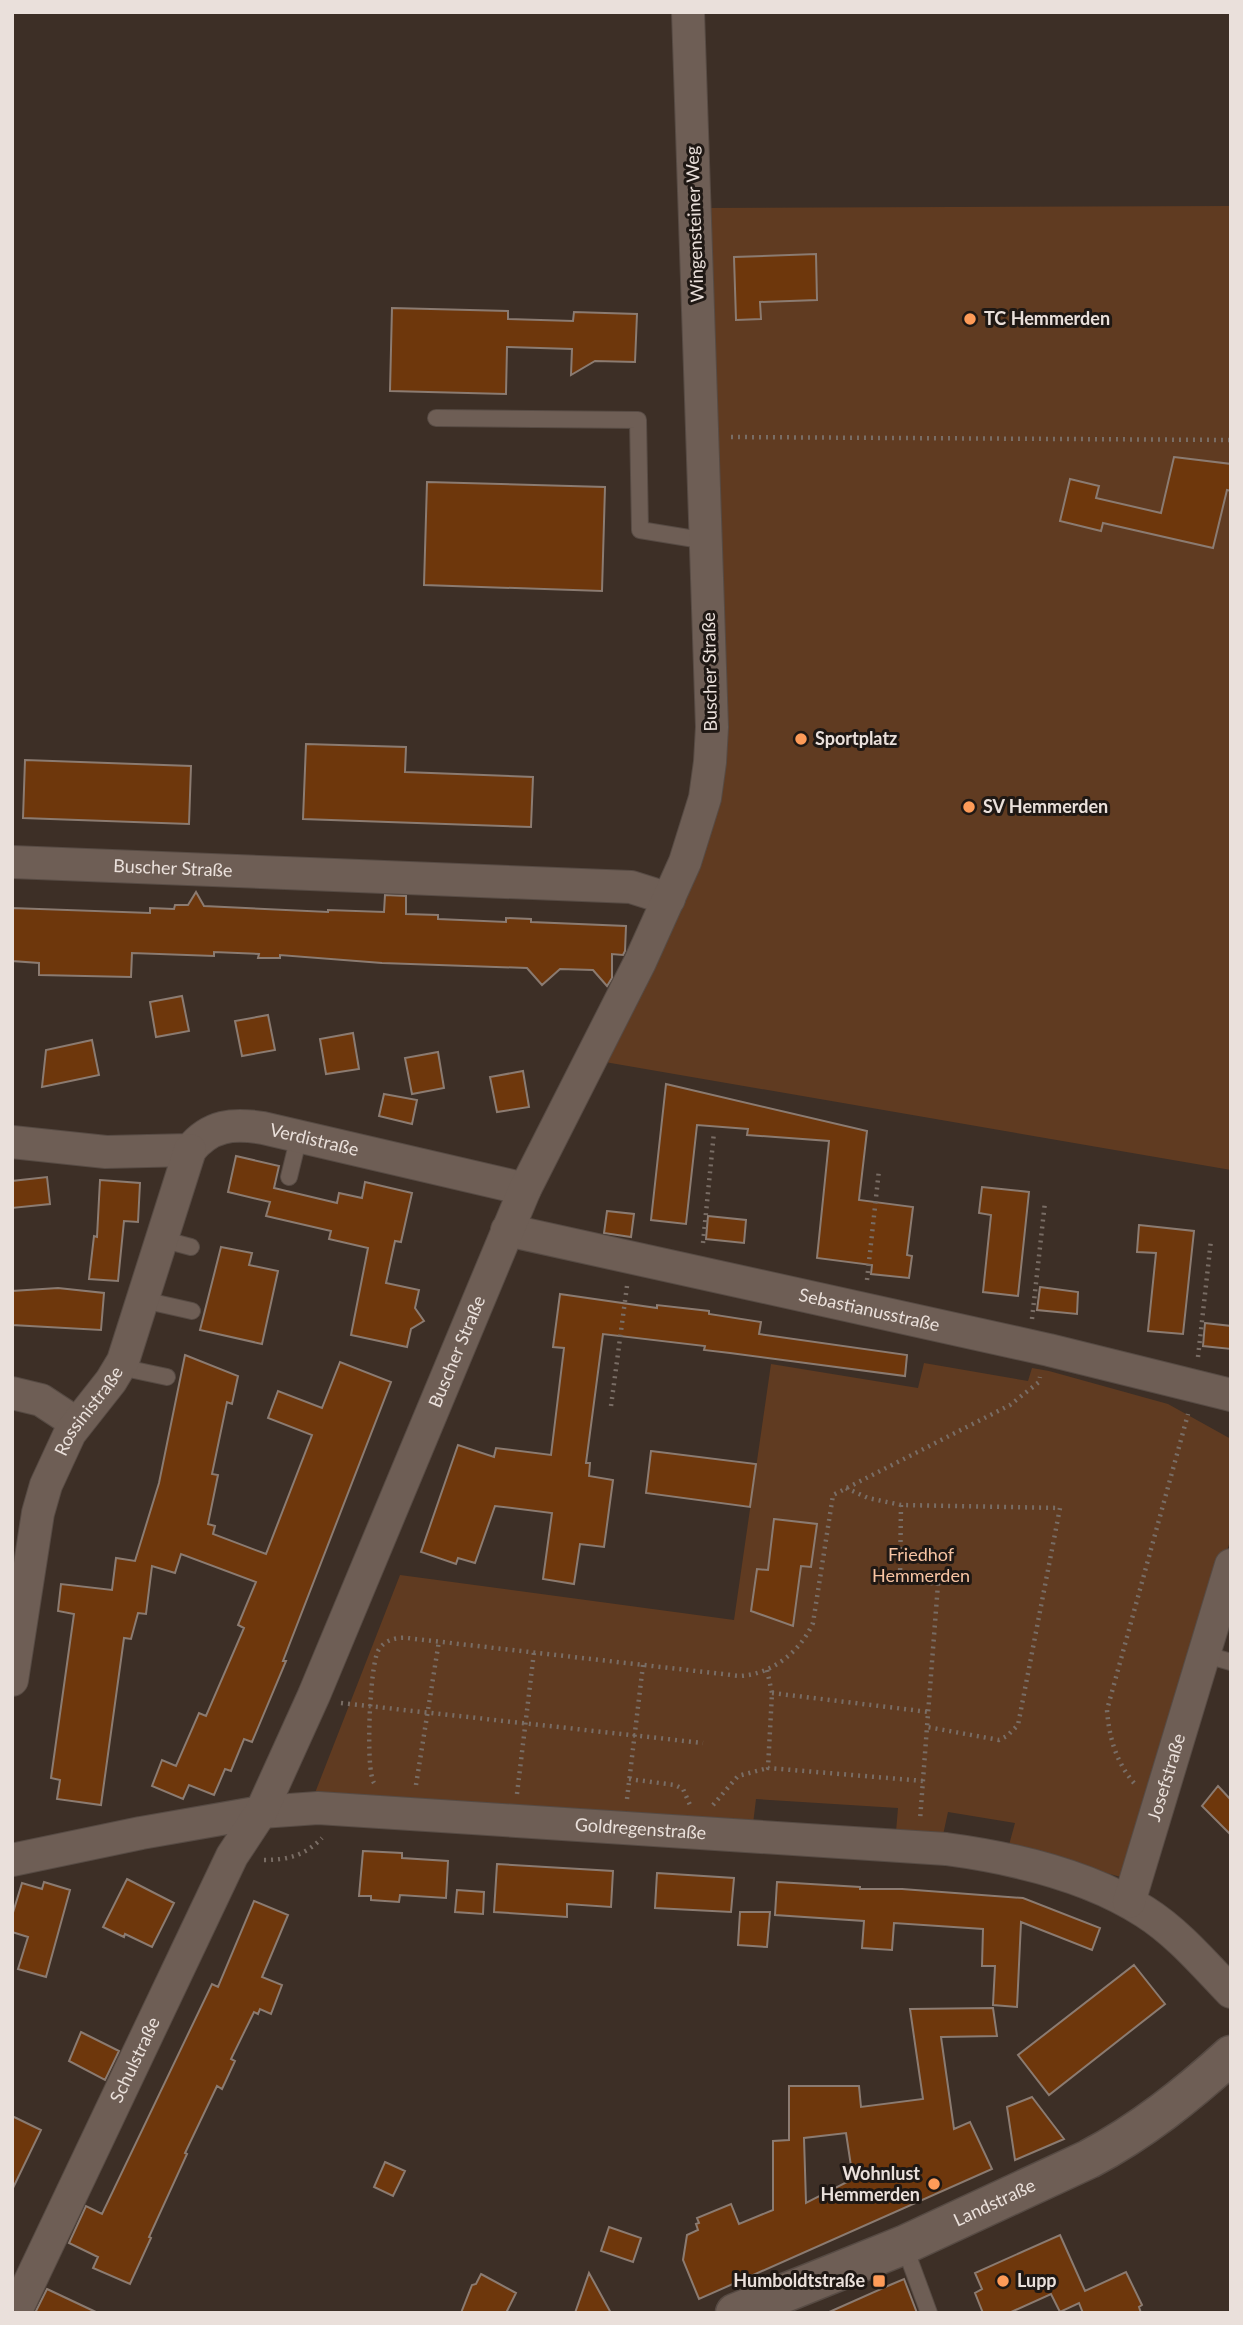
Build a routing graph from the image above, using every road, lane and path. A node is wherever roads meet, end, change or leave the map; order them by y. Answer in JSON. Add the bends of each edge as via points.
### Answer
{"nodes":[{"id":1,"x":688,"y":12,"type":"edge"},
{"id":2,"x":436,"y":418,"type":"dead end"},
{"id":3,"x":703,"y":437,"type":"junction"},
{"id":4,"x":1231,"y":440,"type":"edge"},
{"id":5,"x":706,"y":541,"type":"junction"},
{"id":6,"x":12,"y":862,"type":"edge"},
{"id":7,"x":668,"y":900,"type":"junction"},
{"id":8,"x":714,"y":1132,"type":"dead end"},
{"id":9,"x":299,"y":1136,"type":"junction"},
{"id":10,"x":12,"y":1142,"type":"edge"},
{"id":11,"x":190,"y":1150,"type":"junction"},
{"id":12,"x":879,"y":1170,"type":"dead end"},
{"id":13,"x":289,"y":1177,"type":"dead end"},
{"id":14,"x":525,"y":1189,"type":"junction"},
{"id":15,"x":1045,"y":1202,"type":"dead end"},
{"id":16,"x":507,"y":1230,"type":"junction"},
{"id":17,"x":161,"y":1239,"type":"junction"},
{"id":18,"x":1211,"y":1240,"type":"dead end"},
{"id":19,"x":191,"y":1247,"type":"dead end"},
{"id":20,"x":631,"y":1259,"type":"junction"},
{"id":21,"x":700,"y":1274,"type":"junction"},
{"id":22,"x":142,"y":1300,"type":"junction"},
{"id":23,"x":864,"y":1310,"type":"junction"},
{"id":24,"x":192,"y":1311,"type":"dead end"},
{"id":25,"x":1039,"y":1348,"type":"junction"},
{"id":26,"x":120,"y":1367,"type":"junction"},
{"id":27,"x":167,"y":1377,"type":"dead end"},
{"id":28,"x":1194,"y":1385,"type":"junction"},
{"id":29,"x":12,"y":1393,"type":"edge"},
{"id":30,"x":1231,"y":1395,"type":"edge"},
{"id":31,"x":611,"y":1406,"type":"dead end"},
{"id":32,"x":76,"y":1423,"type":"junction"},
{"id":33,"x":846,"y":1488,"type":"junction"},
{"id":34,"x":901,"y":1505,"type":"junction"},
{"id":35,"x":1231,"y":1565,"type":"edge"},
{"id":36,"x":17,"y":1619,"type":"edge"},
{"id":37,"x":439,"y":1641,"type":"junction"},
{"id":38,"x":534,"y":1652,"type":"junction"},
{"id":39,"x":1217,"y":1658,"type":"edge"},
{"id":40,"x":643,"y":1665,"type":"junction"},
{"id":41,"x":767,"y":1670,"type":"junction"},
{"id":42,"x":12,"y":1680,"type":"edge"},
{"id":43,"x":772,"y":1693,"type":"junction"},
{"id":44,"x":314,"y":1695,"type":"junction"},
{"id":45,"x":370,"y":1708,"type":"junction"},
{"id":46,"x":929,"y":1712,"type":"junction"},
{"id":47,"x":427,"y":1714,"type":"junction"},
{"id":48,"x":526,"y":1724,"type":"junction"},
{"id":49,"x":927,"y":1727,"type":"junction"},
{"id":50,"x":634,"y":1736,"type":"junction"},
{"id":51,"x":703,"y":1743,"type":"dead end"},
{"id":52,"x":768,"y":1768,"type":"junction"},
{"id":53,"x":629,"y":1779,"type":"junction"},
{"id":54,"x":923,"y":1781,"type":"junction"},
{"id":55,"x":379,"y":1787,"type":"dead end"},
{"id":56,"x":415,"y":1791,"type":"dead end"},
{"id":57,"x":517,"y":1798,"type":"dead end"},
{"id":58,"x":626,"y":1805,"type":"dead end"},
{"id":59,"x":709,"y":1808,"type":"dead end"},
{"id":60,"x":350,"y":1809,"type":"junction"},
{"id":61,"x":697,"y":1809,"type":"dead end"},
{"id":62,"x":1157,"y":1809,"type":"junction"},
{"id":63,"x":261,"y":1812,"type":"junction"},
{"id":64,"x":916,"y":1846,"type":"junction"},
{"id":65,"x":232,"y":1856,"type":"junction"},
{"id":66,"x":12,"y":1860,"type":"edge"},
{"id":67,"x":1129,"y":1902,"type":"junction"},
{"id":68,"x":1231,"y":1992,"type":"edge"},
{"id":69,"x":1231,"y":2055,"type":"edge"},
{"id":70,"x":904,"y":2245,"type":"junction"},
{"id":71,"x":15,"y":2313,"type":"edge"},
{"id":72,"x":736,"y":2313,"type":"edge"},
{"id":73,"x":929,"y":2313,"type":"edge"}],
"edges":[{"from":1,"to":3,"type":"street","name":"Wingensteiner Weg"},
{"from":2,"to":5,"type":"lane","via":[[638,420],[640,530]]},
{"from":3,"to":4,"type":"path"},
{"from":3,"to":5,"type":"street","name":"Buscher Straße"},
{"from":5,"to":7,"type":"street","name":"Buscher Straße","via":[[710,762],[698,824]]},
{"from":6,"to":7,"type":"street","name":"Buscher Straße","via":[[631,887]]},
{"from":7,"to":14,"type":"street","name":"Buscher Straße"},
{"from":8,"to":21,"type":"path"},
{"from":9,"to":11,"type":"street","name":"Verdistraße","via":[[231,1125],[204,1136]]},
{"from":9,"to":13,"type":"lane"},
{"from":9,"to":14,"type":"street","name":"Verdistraße"},
{"from":10,"to":11,"type":"street","via":[[106,1152]]},
{"from":11,"to":17,"type":"street","name":"Rossinistraße"},
{"from":12,"to":23,"type":"path"},
{"from":14,"to":16,"type":"street","name":"Buscher Straße"},
{"from":15,"to":25,"type":"path"},
{"from":16,"to":20,"type":"street","name":"Sebastianusstraße"},
{"from":16,"to":44,"type":"street","name":"Buscher Straße"},
{"from":17,"to":19,"type":"lane"},
{"from":17,"to":22,"type":"street","name":"Rossinistraße"},
{"from":18,"to":28,"type":"path"},
{"from":20,"to":21,"type":"street","name":"Sebastianusstraße"},
{"from":20,"to":31,"type":"path"},
{"from":21,"to":23,"type":"street","name":"Sebastianusstraße"},
{"from":22,"to":24,"type":"lane"},
{"from":22,"to":26,"type":"street","name":"Rossinistraße"},
{"from":23,"to":25,"type":"street","name":"Sebastianusstraße"},
{"from":25,"to":28,"type":"street","name":"Sebastianusstraße"},
{"from":25,"to":33,"type":"path","via":[[1039,1382],[1010,1405]]},
{"from":26,"to":27,"type":"lane"},
{"from":26,"to":32,"type":"street","name":"Rossinistraße"},
{"from":28,"to":30,"type":"street","name":"Sebastianusstraße"},
{"from":28,"to":62,"type":"path","via":[[1107,1710],[1121,1767]]},
{"from":29,"to":32,"type":"street","via":[[34,1397]]},
{"from":32,"to":36,"type":"street","name":"Rossinistraße","via":[[58,1454],[42,1498]]},
{"from":33,"to":34,"type":"path"},
{"from":33,"to":41,"type":"path","via":[[833,1495],[816,1613],[809,1632],[796,1650]]},
{"from":34,"to":46,"type":"path","via":[[900,1579],[938,1584]]},
{"from":34,"to":49,"type":"path","via":[[1060,1508],[1018,1725],[999,1740]]},
{"from":35,"to":39,"type":"street","name":"Josefstraße"},
{"from":36,"to":42,"type":"street","name":"Rossinistraße"},
{"from":37,"to":38,"type":"path"},
{"from":37,"to":45,"type":"path","via":[[401,1637],[382,1646],[375,1660]]},
{"from":37,"to":47,"type":"path"},
{"from":38,"to":40,"type":"path"},
{"from":38,"to":48,"type":"path"},
{"from":39,"to":62,"type":"street","name":"Josefstraße"},
{"from":40,"to":41,"type":"path","via":[[740,1676]]},
{"from":40,"to":50,"type":"path"},
{"from":41,"to":43,"type":"path"},
{"from":43,"to":46,"type":"path"},
{"from":43,"to":52,"type":"path"},
{"from":44,"to":45,"type":"path"},
{"from":44,"to":63,"type":"street","name":"Buscher Straße"},
{"from":45,"to":47,"type":"path"},
{"from":45,"to":55,"type":"path","via":[[370,1776]]},
{"from":46,"to":49,"type":"path"},
{"from":47,"to":48,"type":"path"},
{"from":47,"to":56,"type":"path"},
{"from":48,"to":50,"type":"path"},
{"from":48,"to":57,"type":"path"},
{"from":49,"to":54,"type":"path"},
{"from":50,"to":51,"type":"path"},
{"from":50,"to":53,"type":"path"},
{"from":52,"to":54,"type":"path"},
{"from":52,"to":59,"type":"path","via":[[738,1776]]},
{"from":53,"to":58,"type":"path"},
{"from":53,"to":61,"type":"path","via":[[675,1785]]},
{"from":54,"to":64,"type":"path"},
{"from":60,"to":63,"type":"street","name":"Goldregenstraße"},
{"from":60,"to":64,"type":"street","name":"Goldregenstraße"},
{"from":60,"to":65,"type":"path","via":[[297,1857],[264,1860]]},
{"from":62,"to":67,"type":"street","name":"Josefstraße"},
{"from":63,"to":65,"type":"street","name":"Schulstraße"},
{"from":63,"to":66,"type":"street","name":"Goldregenstraße"},
{"from":64,"to":67,"type":"street","name":"Goldregenstraße","via":[[1029,1864]]},
{"from":65,"to":71,"type":"street","name":"Schulstraße"},
{"from":67,"to":68,"type":"street","name":"Goldregenstraße","via":[[1178,1937]]},
{"from":69,"to":70,"type":"street","name":"Landstraße","via":[[1177,2103],[1116,2145]]},
{"from":70,"to":72,"type":"street","name":"Landstraße"},
{"from":70,"to":73,"type":"lane"}]}
